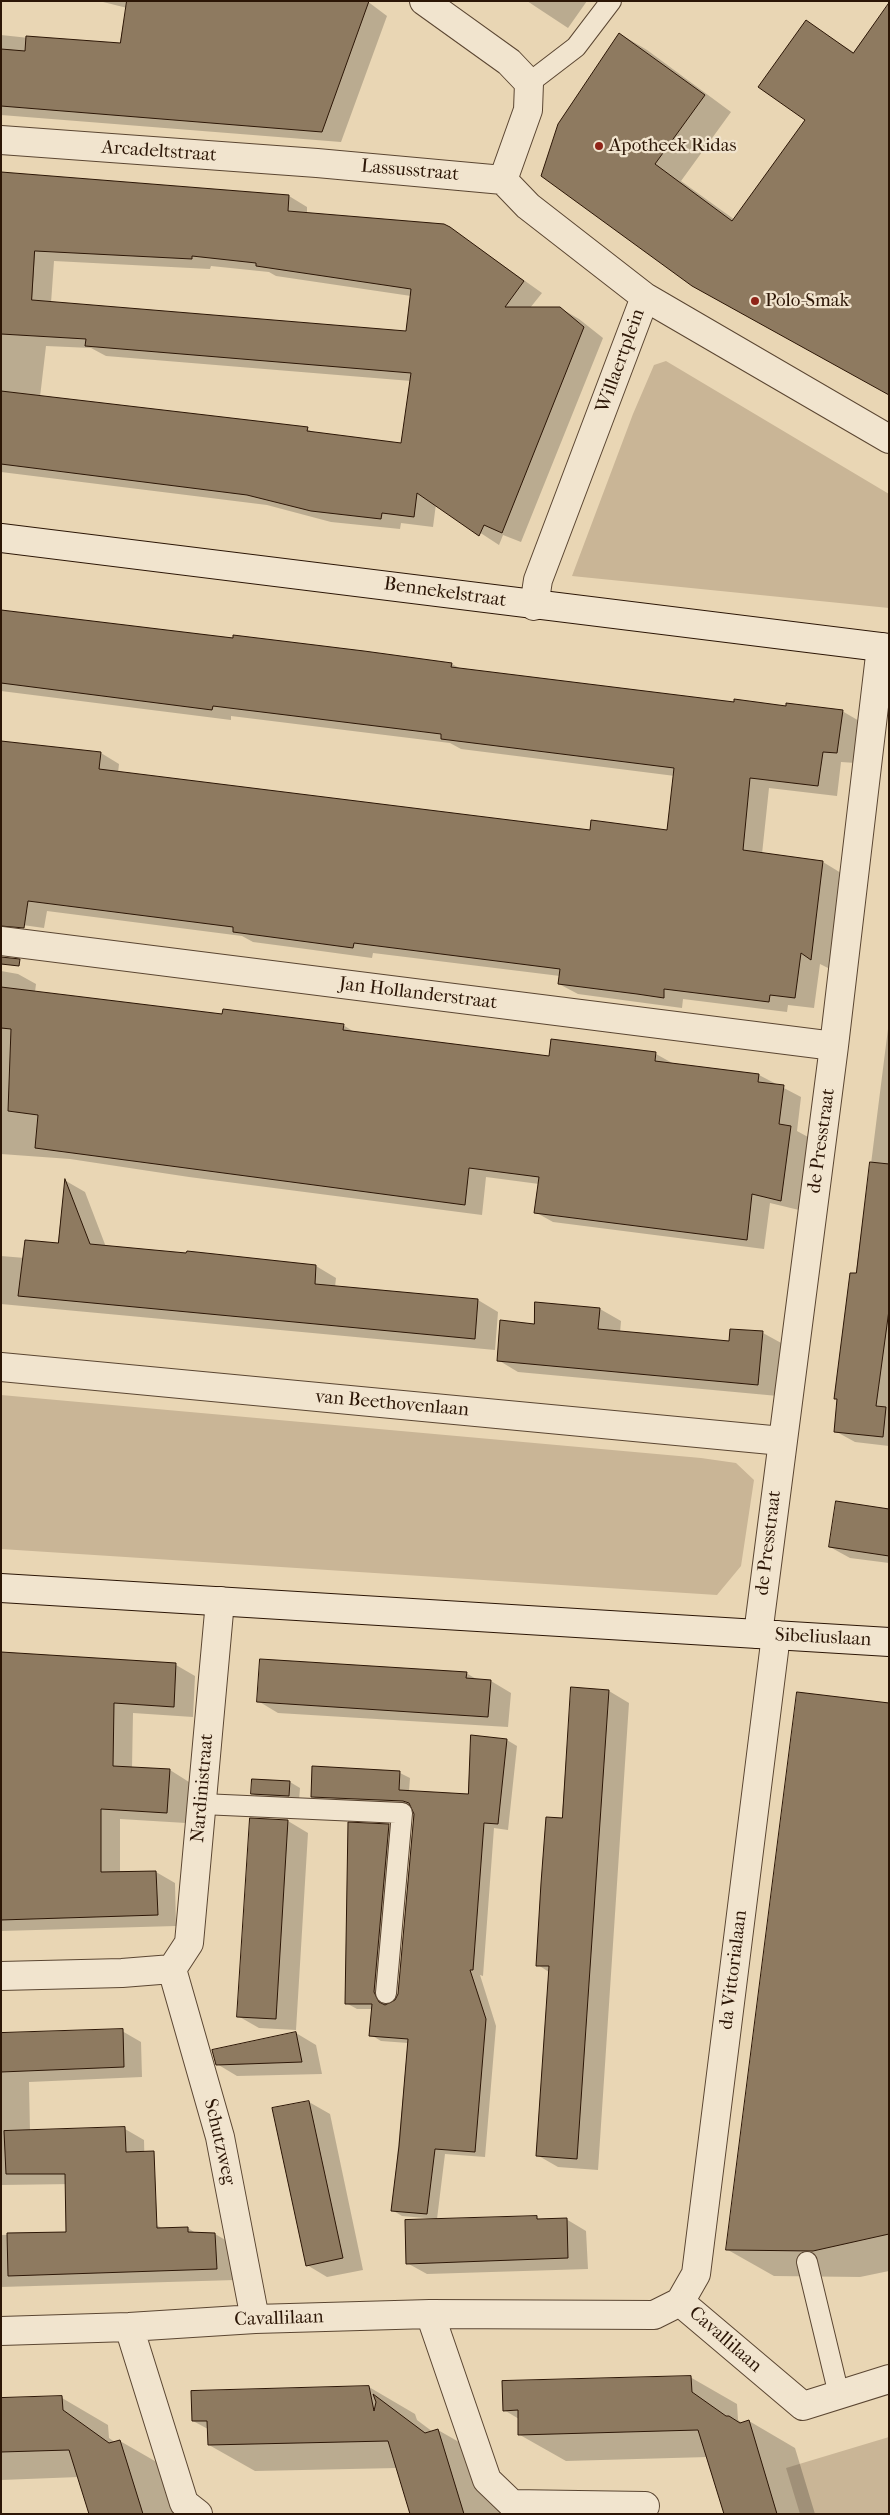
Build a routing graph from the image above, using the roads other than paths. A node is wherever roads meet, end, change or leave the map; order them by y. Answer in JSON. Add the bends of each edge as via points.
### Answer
{"nodes":[{"id":1,"x":424,"y":1,"type":"edge"},
{"id":2,"x":610,"y":1,"type":"edge"},
{"id":3,"x":529,"y":83,"type":"junction"},
{"id":4,"x":1,"y":140,"type":"edge"},
{"id":5,"x":316,"y":163,"type":"joint"},
{"id":6,"x":503,"y":180,"type":"junction"},
{"id":7,"x":645,"y":297,"type":"junction"},
{"id":8,"x":889,"y":438,"type":"edge"},
{"id":9,"x":1,"y":538,"type":"edge"},
{"id":10,"x":534,"y":606,"type":"junction"},
{"id":11,"x":885,"y":648,"type":"edge"},
{"id":12,"x":1,"y":941,"type":"edge"},
{"id":13,"x":834,"y":1046,"type":"junction"},
{"id":14,"x":1,"y":1367,"type":"edge"},
{"id":15,"x":782,"y":1441,"type":"junction"},
{"id":16,"x":1,"y":1588,"type":"edge"},
{"id":17,"x":220,"y":1601,"type":"junction"},
{"id":18,"x":767,"y":1635,"type":"junction"},
{"id":19,"x":889,"y":1642,"type":"edge"},
{"id":20,"x":202,"y":1804,"type":"junction"},
{"id":21,"x":172,"y":1969,"type":"junction"},
{"id":22,"x":1,"y":1976,"type":"edge"},
{"id":23,"x":386,"y":1993,"type":"dead end"},
{"id":24,"x":807,"y":2262,"type":"dead end"},
{"id":25,"x":680,"y":2302,"type":"junction"},
{"id":26,"x":430,"y":2314,"type":"junction"},
{"id":27,"x":255,"y":2319,"type":"junction"},
{"id":28,"x":128,"y":2327,"type":"junction"},
{"id":29,"x":1,"y":2331,"type":"edge"},
{"id":30,"x":889,"y":2379,"type":"edge"},
{"id":31,"x":839,"y":2395,"type":"junction"},
{"id":32,"x":646,"y":2506,"type":"dead end"},
{"id":33,"x":198,"y":2514,"type":"edge"}],
"edges":[{"from":1,"to":3,"type":"street","via":[[509,62]]},
{"from":2,"to":3,"type":"lane","via":[[576,47]]},
{"from":3,"to":6,"type":"street","via":[[528,110]]},
{"from":4,"to":5,"type":"street","name":"Arcadeltstraat"},
{"from":5,"to":6,"type":"street","name":"Lassusstraat"},
{"from":6,"to":7,"type":"street","via":[[528,206]]},
{"from":7,"to":8,"type":"street","name":"Willaertplein"},
{"from":7,"to":10,"type":"street","name":"Willaertplein","via":[[538,580]]},
{"from":9,"to":10,"type":"street","name":"Bennekelstraat"},
{"from":10,"to":11,"type":"street","name":"Bennekelstraat"},
{"from":11,"to":13,"type":"street","name":"de Presstraat"},
{"from":12,"to":13,"type":"street","name":"Jan Hollanderstraat"},
{"from":13,"to":15,"type":"street","name":"de Presstraat"},
{"from":14,"to":15,"type":"street","name":"van Beethovenlaan"},
{"from":15,"to":18,"type":"street","name":"de Presstraat"},
{"from":16,"to":17,"type":"street"},
{"from":17,"to":18,"type":"street"},
{"from":17,"to":20,"type":"street","name":"Nardinistraat"},
{"from":18,"to":19,"type":"street","name":"Sibeliuslaan"},
{"from":18,"to":25,"type":"street","name":"da Vittorialaan","via":[[696,2274]]},
{"from":20,"to":21,"type":"street","name":"Nardinistraat","via":[[189,1943]]},
{"from":20,"to":23,"type":"lane","via":[[402,1813]]},
{"from":21,"to":22,"type":"street"},
{"from":21,"to":27,"type":"street","name":"Schutzweg","via":[[220,2137]]},
{"from":24,"to":31,"type":"lane"},
{"from":25,"to":26,"type":"street","name":"Cavallilaan","via":[[654,2315]]},
{"from":25,"to":31,"type":"street","name":"Cavallilaan","via":[[803,2406]]},
{"from":26,"to":27,"type":"street","name":"Cavallilaan"},
{"from":26,"to":32,"type":"street","via":[[487,2480],[512,2504]]},
{"from":27,"to":28,"type":"street","name":"Cavallilaan"},
{"from":28,"to":29,"type":"street","name":"Cavallilaan"},
{"from":28,"to":33,"type":"street","via":[[184,2503]]},
{"from":30,"to":31,"type":"street","name":"Cavallilaan"}]}
